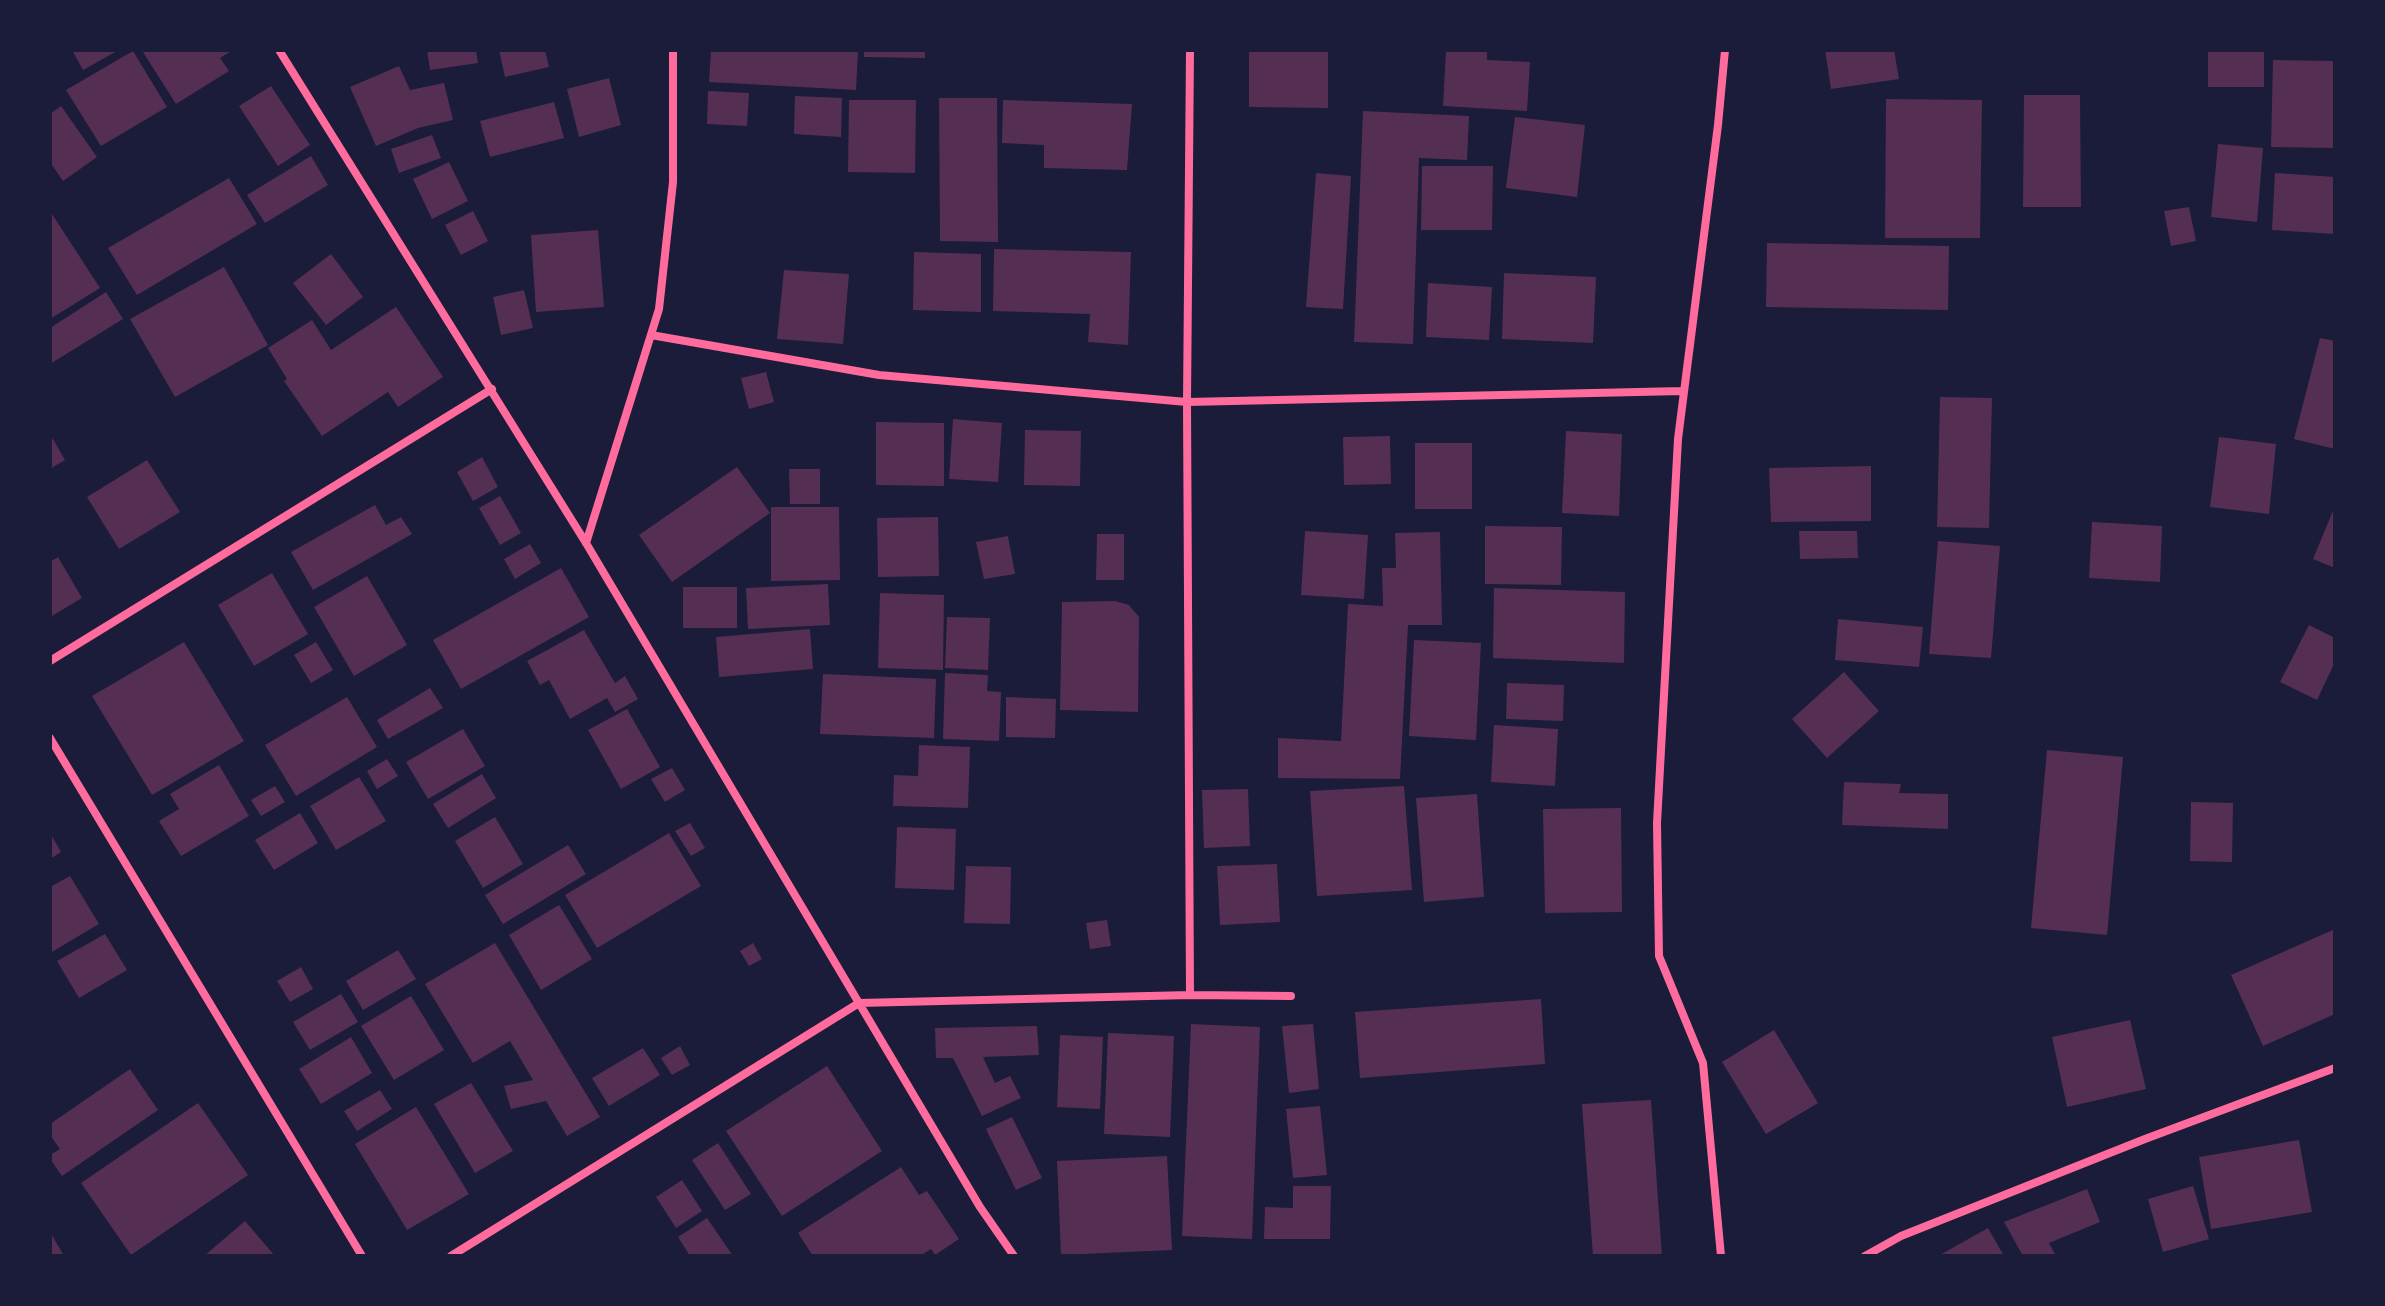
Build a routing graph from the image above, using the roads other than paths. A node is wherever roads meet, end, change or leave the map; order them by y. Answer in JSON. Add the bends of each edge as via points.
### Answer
{"nodes":[{"id":1,"x":279,"y":50,"type":"edge"},
{"id":2,"x":673,"y":50,"type":"edge"},
{"id":3,"x":1190,"y":50,"type":"edge"},
{"id":4,"x":1725,"y":50,"type":"edge"},
{"id":5,"x":651,"y":335,"type":"junction"},
{"id":6,"x":492,"y":389,"type":"junction"},
{"id":7,"x":1683,"y":391,"type":"junction"},
{"id":8,"x":1187,"y":402,"type":"junction"},
{"id":9,"x":586,"y":543,"type":"junction"},
{"id":10,"x":50,"y":661,"type":"edge"},
{"id":11,"x":50,"y":738,"type":"edge"},
{"id":12,"x":1190,"y":995,"type":"junction"},
{"id":13,"x":1291,"y":996,"type":"dead end"},
{"id":14,"x":859,"y":1003,"type":"junction"},
{"id":15,"x":2335,"y":1068,"type":"edge"},
{"id":16,"x":362,"y":1256,"type":"edge"},
{"id":17,"x":451,"y":1256,"type":"edge"},
{"id":18,"x":1014,"y":1256,"type":"edge"},
{"id":19,"x":1721,"y":1256,"type":"edge"},
{"id":20,"x":1865,"y":1256,"type":"edge"}],
"edges":[{"from":1,"to":6,"type":"street"},
{"from":2,"to":5,"type":"street","via":[[673,182],[659,309]]},
{"from":3,"to":8,"type":"street"},
{"from":4,"to":7,"type":"street"},
{"from":5,"to":8,"type":"street","via":[[879,375]]},
{"from":5,"to":9,"type":"street"},
{"from":6,"to":9,"type":"street"},
{"from":6,"to":10,"type":"street"},
{"from":7,"to":8,"type":"street"},
{"from":7,"to":19,"type":"street","via":[[1657,823],[1659,956],[1703,1063]]},
{"from":8,"to":12,"type":"street"},
{"from":9,"to":14,"type":"street"},
{"from":11,"to":16,"type":"street"},
{"from":12,"to":13,"type":"street"},
{"from":12,"to":14,"type":"street"},
{"from":14,"to":17,"type":"street"},
{"from":14,"to":18,"type":"street"},
{"from":15,"to":20,"type":"street","via":[[1901,1236]]}]}
